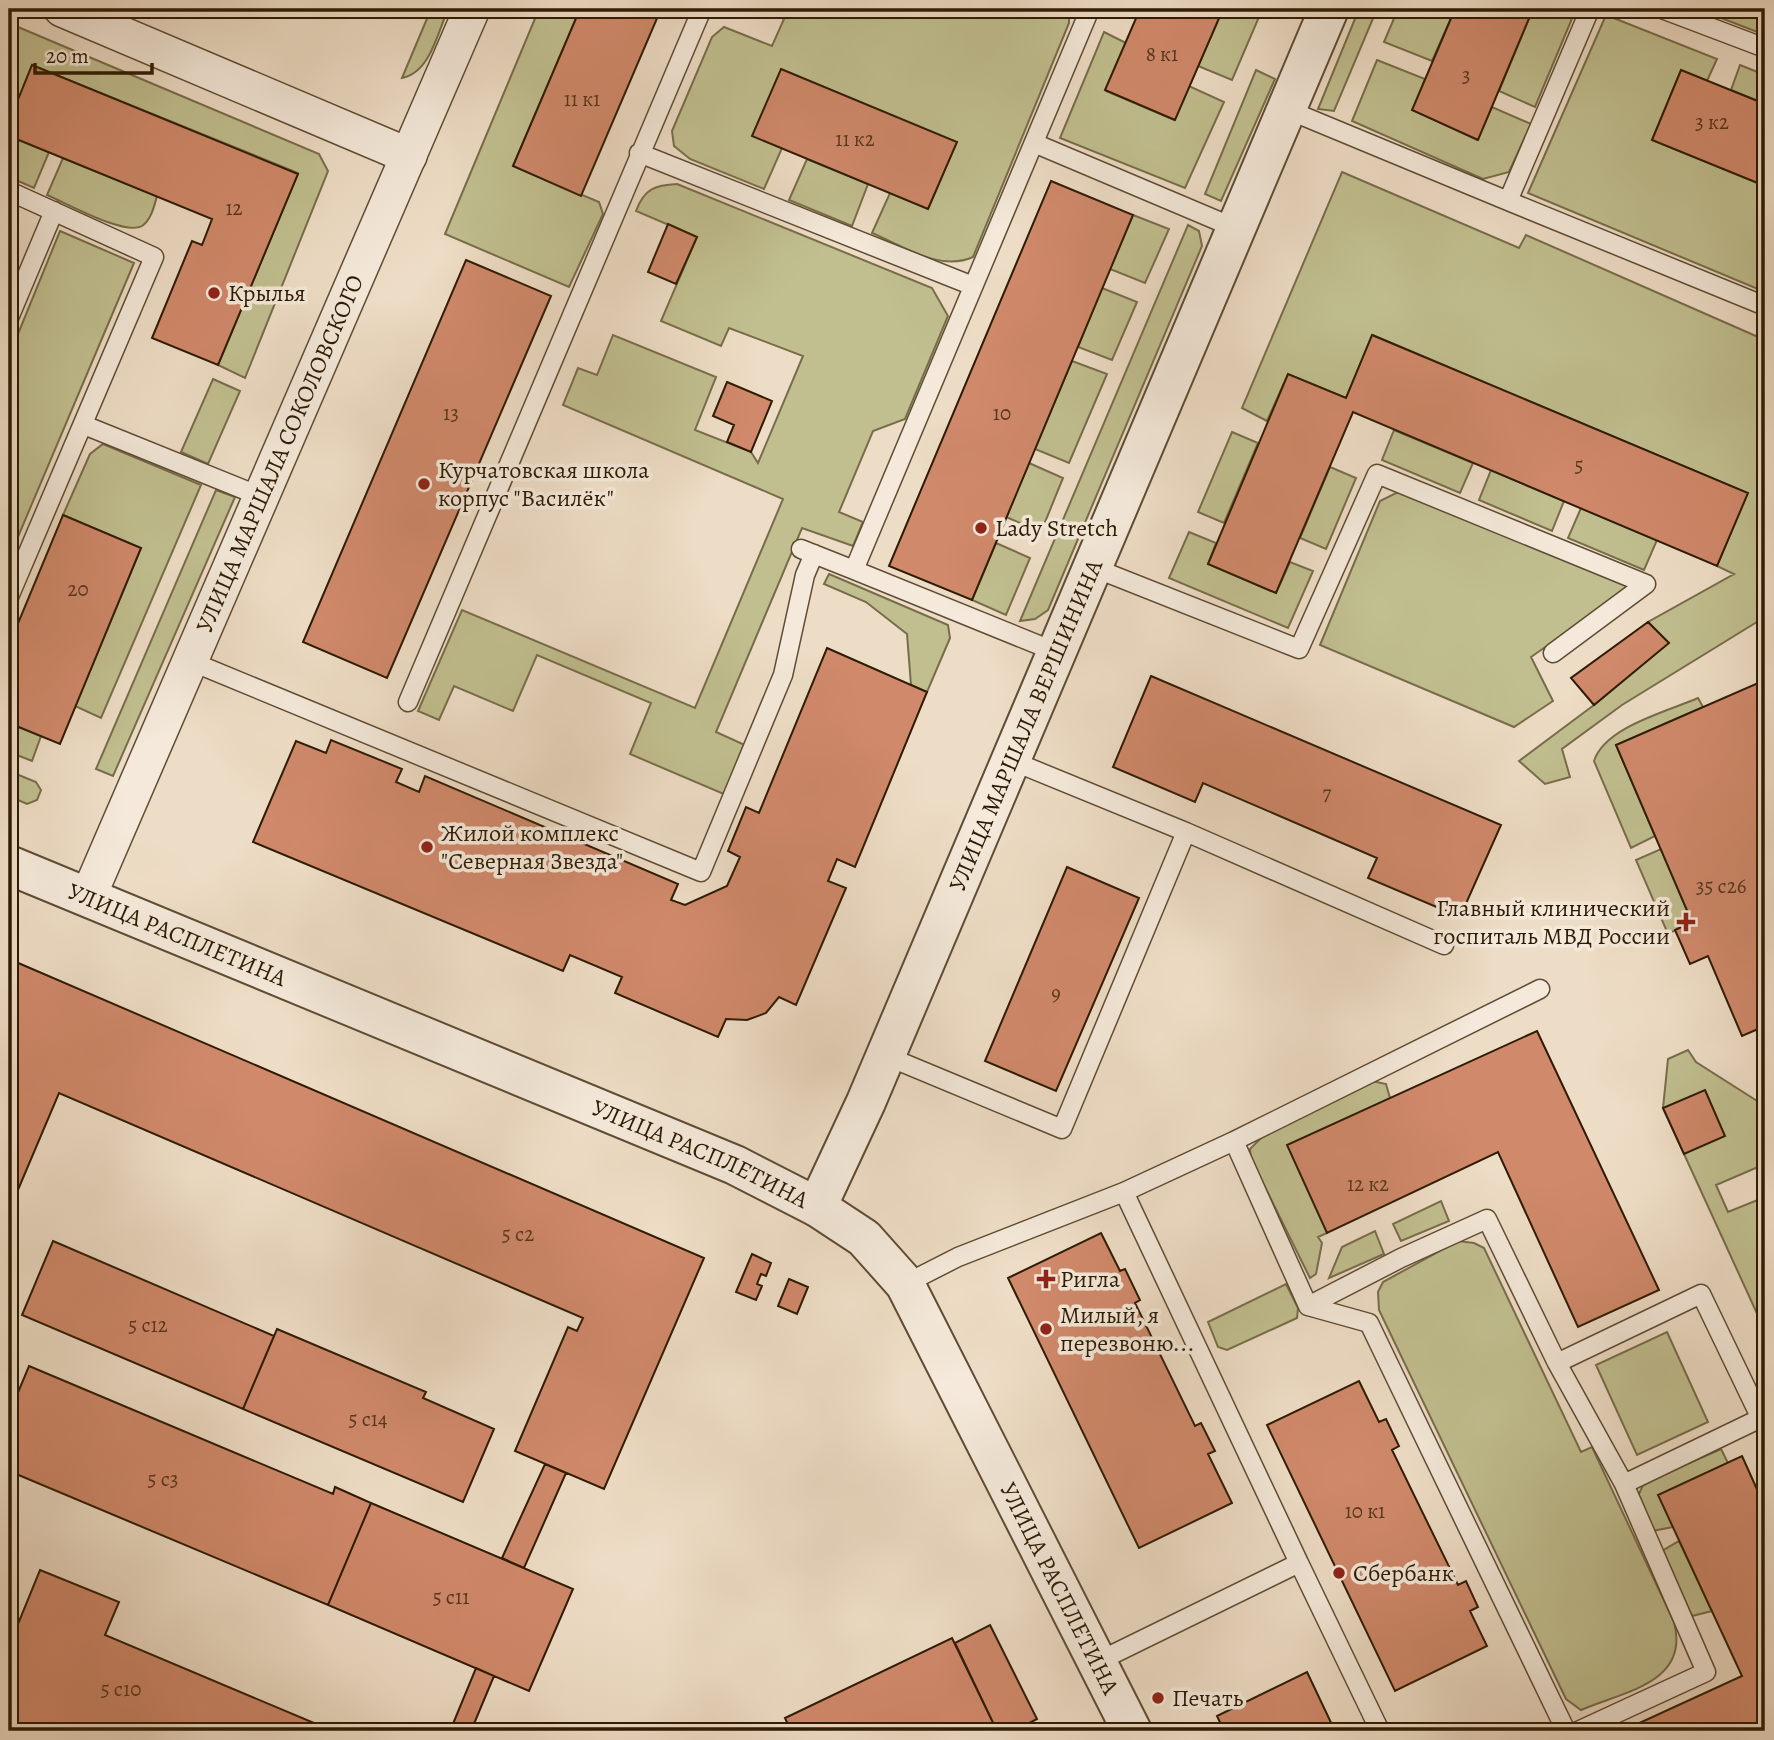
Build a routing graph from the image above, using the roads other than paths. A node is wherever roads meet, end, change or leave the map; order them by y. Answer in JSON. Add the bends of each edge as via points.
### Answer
{"nodes":[{"id":1,"x":62,"y":9,"type":"edge"},
{"id":2,"x":472,"y":9,"type":"edge"},
{"id":3,"x":702,"y":9,"type":"edge"},
{"id":4,"x":1090,"y":9,"type":"edge"},
{"id":5,"x":1329,"y":9,"type":"edge"},
{"id":6,"x":1590,"y":9,"type":"edge"},
{"id":7,"x":1662,"y":9,"type":"edge"},
{"id":8,"x":1765,"y":48,"type":"edge"},
{"id":9,"x":1286,"y":109,"type":"junction"},
{"id":10,"x":1034,"y":143,"type":"junction"},
{"id":11,"x":639,"y":153,"type":"junction"},
{"id":12,"x":409,"y":156,"type":"junction"},
{"id":13,"x":9,"y":191,"type":"edge"},
{"id":14,"x":1508,"y":201,"type":"junction"},
{"id":15,"x":54,"y":211,"type":"junction"},
{"id":16,"x":1236,"y":228,"type":"junction"},
{"id":17,"x":973,"y":286,"type":"junction"},
{"id":18,"x":1765,"y":306,"type":"edge"},
{"id":19,"x":9,"y":318,"type":"edge"},
{"id":20,"x":84,"y":425,"type":"junction"},
{"id":21,"x":262,"y":497,"type":"junction"},
{"id":22,"x":1092,"y":567,"type":"junction"},
{"id":23,"x":854,"y":570,"type":"junction"},
{"id":24,"x":9,"y":597,"type":"edge"},
{"id":25,"x":1056,"y":652,"type":"junction"},
{"id":26,"x":1553,"y":653,"type":"dead end"},
{"id":27,"x":190,"y":661,"type":"junction"},
{"id":28,"x":408,"y":702,"type":"dead end"},
{"id":29,"x":1010,"y":760,"type":"junction"},
{"id":30,"x":1186,"y":832,"type":"junction"},
{"id":31,"x":9,"y":865,"type":"edge"},
{"id":32,"x":88,"y":897,"type":"junction"},
{"id":33,"x":1444,"y":945,"type":"dead end"},
{"id":34,"x":1540,"y":989,"type":"dead end"},
{"id":35,"x":884,"y":1055,"type":"junction"},
{"id":36,"x":1234,"y":1141,"type":"junction"},
{"id":37,"x":1124,"y":1192,"type":"junction"},
{"id":38,"x":817,"y":1207,"type":"junction"},
{"id":39,"x":905,"y":1284,"type":"junction"},
{"id":40,"x":1308,"y":1306,"type":"junction"},
{"id":41,"x":1557,"y":1363,"type":"junction"},
{"id":42,"x":1763,"y":1422,"type":"edge"},
{"id":43,"x":1624,"y":1484,"type":"junction"},
{"id":44,"x":1299,"y":1563,"type":"junction"},
{"id":45,"x":1098,"y":1661,"type":"junction"},
{"id":46,"x":1132,"y":1731,"type":"edge"},
{"id":47,"x":1380,"y":1731,"type":"edge"},
{"id":48,"x":1566,"y":1731,"type":"edge"},
{"id":49,"x":1578,"y":1731,"type":"edge"}],
"edges":[{"from":1,"to":12,"type":"street"},
{"from":2,"to":12,"type":"street","name":"УЛИЦА МАРШАЛА СОКОЛОВСКОГО"},
{"from":3,"to":11,"type":"lane"},
{"from":4,"to":10,"type":"lane"},
{"from":5,"to":9,"type":"street","name":"УЛИЦА МАРШАЛА ВЕРШИНИНА"},
{"from":6,"to":14,"type":"lane"},
{"from":7,"to":8,"type":"lane"},
{"from":9,"to":14,"type":"lane"},
{"from":9,"to":16,"type":"street","name":"УЛИЦА МАРШАЛА ВЕРШИНИНА"},
{"from":10,"to":16,"type":"lane"},
{"from":10,"to":17,"type":"lane"},
{"from":11,"to":17,"type":"lane"},
{"from":11,"to":28,"type":"lane"},
{"from":12,"to":21,"type":"street","name":"УЛИЦА МАРШАЛА СОКОЛОВСКОГО"},
{"from":13,"to":15,"type":"lane"},
{"from":14,"to":18,"type":"lane"},
{"from":15,"to":19,"type":"lane"},
{"from":15,"to":20,"type":"lane","via":[[154,257]]},
{"from":16,"to":22,"type":"street","name":"УЛИЦА МАРШАЛА ВЕРШИНИНА"},
{"from":17,"to":23,"type":"lane"},
{"from":20,"to":21,"type":"lane"},
{"from":20,"to":24,"type":"lane"},
{"from":21,"to":27,"type":"street","name":"УЛИЦА МАРШАЛА СОКОЛОВСКОГО"},
{"from":22,"to":25,"type":"street","name":"УЛИЦА МАРШАЛА ВЕРШИНИНА"},
{"from":22,"to":26,"type":"lane","via":[[1299,649],[1377,474],[1646,584]]},
{"from":23,"to":25,"type":"lane"},
{"from":23,"to":27,"type":"lane","via":[[807,552],[783,675],[701,872]]},
{"from":25,"to":29,"type":"street","name":"УЛИЦА МАРШАЛА ВЕРШИНИНА"},
{"from":27,"to":32,"type":"street","name":"УЛИЦА МАРШАЛА СОКОЛОВСКОГО"},
{"from":29,"to":30,"type":"lane"},
{"from":29,"to":35,"type":"street","name":"УЛИЦА МАРШАЛА ВЕРШИНИНА"},
{"from":30,"to":33,"type":"lane"},
{"from":30,"to":35,"type":"lane","via":[[1062,1129]]},
{"from":31,"to":32,"type":"street","name":"УЛИЦА РАСПЛЕТИНА"},
{"from":32,"to":38,"type":"street","name":"УЛИЦА РАСПЛЕТИНА","via":[[735,1165]]},
{"from":34,"to":36,"type":"lane"},
{"from":35,"to":38,"type":"street","name":"УЛИЦА МАРШАЛА ВЕРШИНИНА"},
{"from":36,"to":37,"type":"lane"},
{"from":36,"to":40,"type":"lane"},
{"from":37,"to":39,"type":"lane","via":[[958,1257]]},
{"from":37,"to":44,"type":"lane"},
{"from":38,"to":39,"type":"street","name":"УЛИЦА РАСПЛЕТИНА","via":[[864,1238]]},
{"from":39,"to":45,"type":"street","name":"УЛИЦА РАСПЛЕТИНА"},
{"from":40,"to":41,"type":"lane","via":[[1488,1219]]},
{"from":40,"to":48,"type":"lane","via":[[1369,1323]]},
{"from":41,"to":42,"type":"lane","via":[[1701,1294]]},
{"from":41,"to":43,"type":"lane"},
{"from":42,"to":43,"type":"lane"},
{"from":43,"to":49,"type":"lane","via":[[1706,1672]]},
{"from":44,"to":45,"type":"lane"},
{"from":44,"to":47,"type":"lane"},
{"from":45,"to":46,"type":"street","name":"УЛИЦА РАСПЛЕТИНА"}]}
